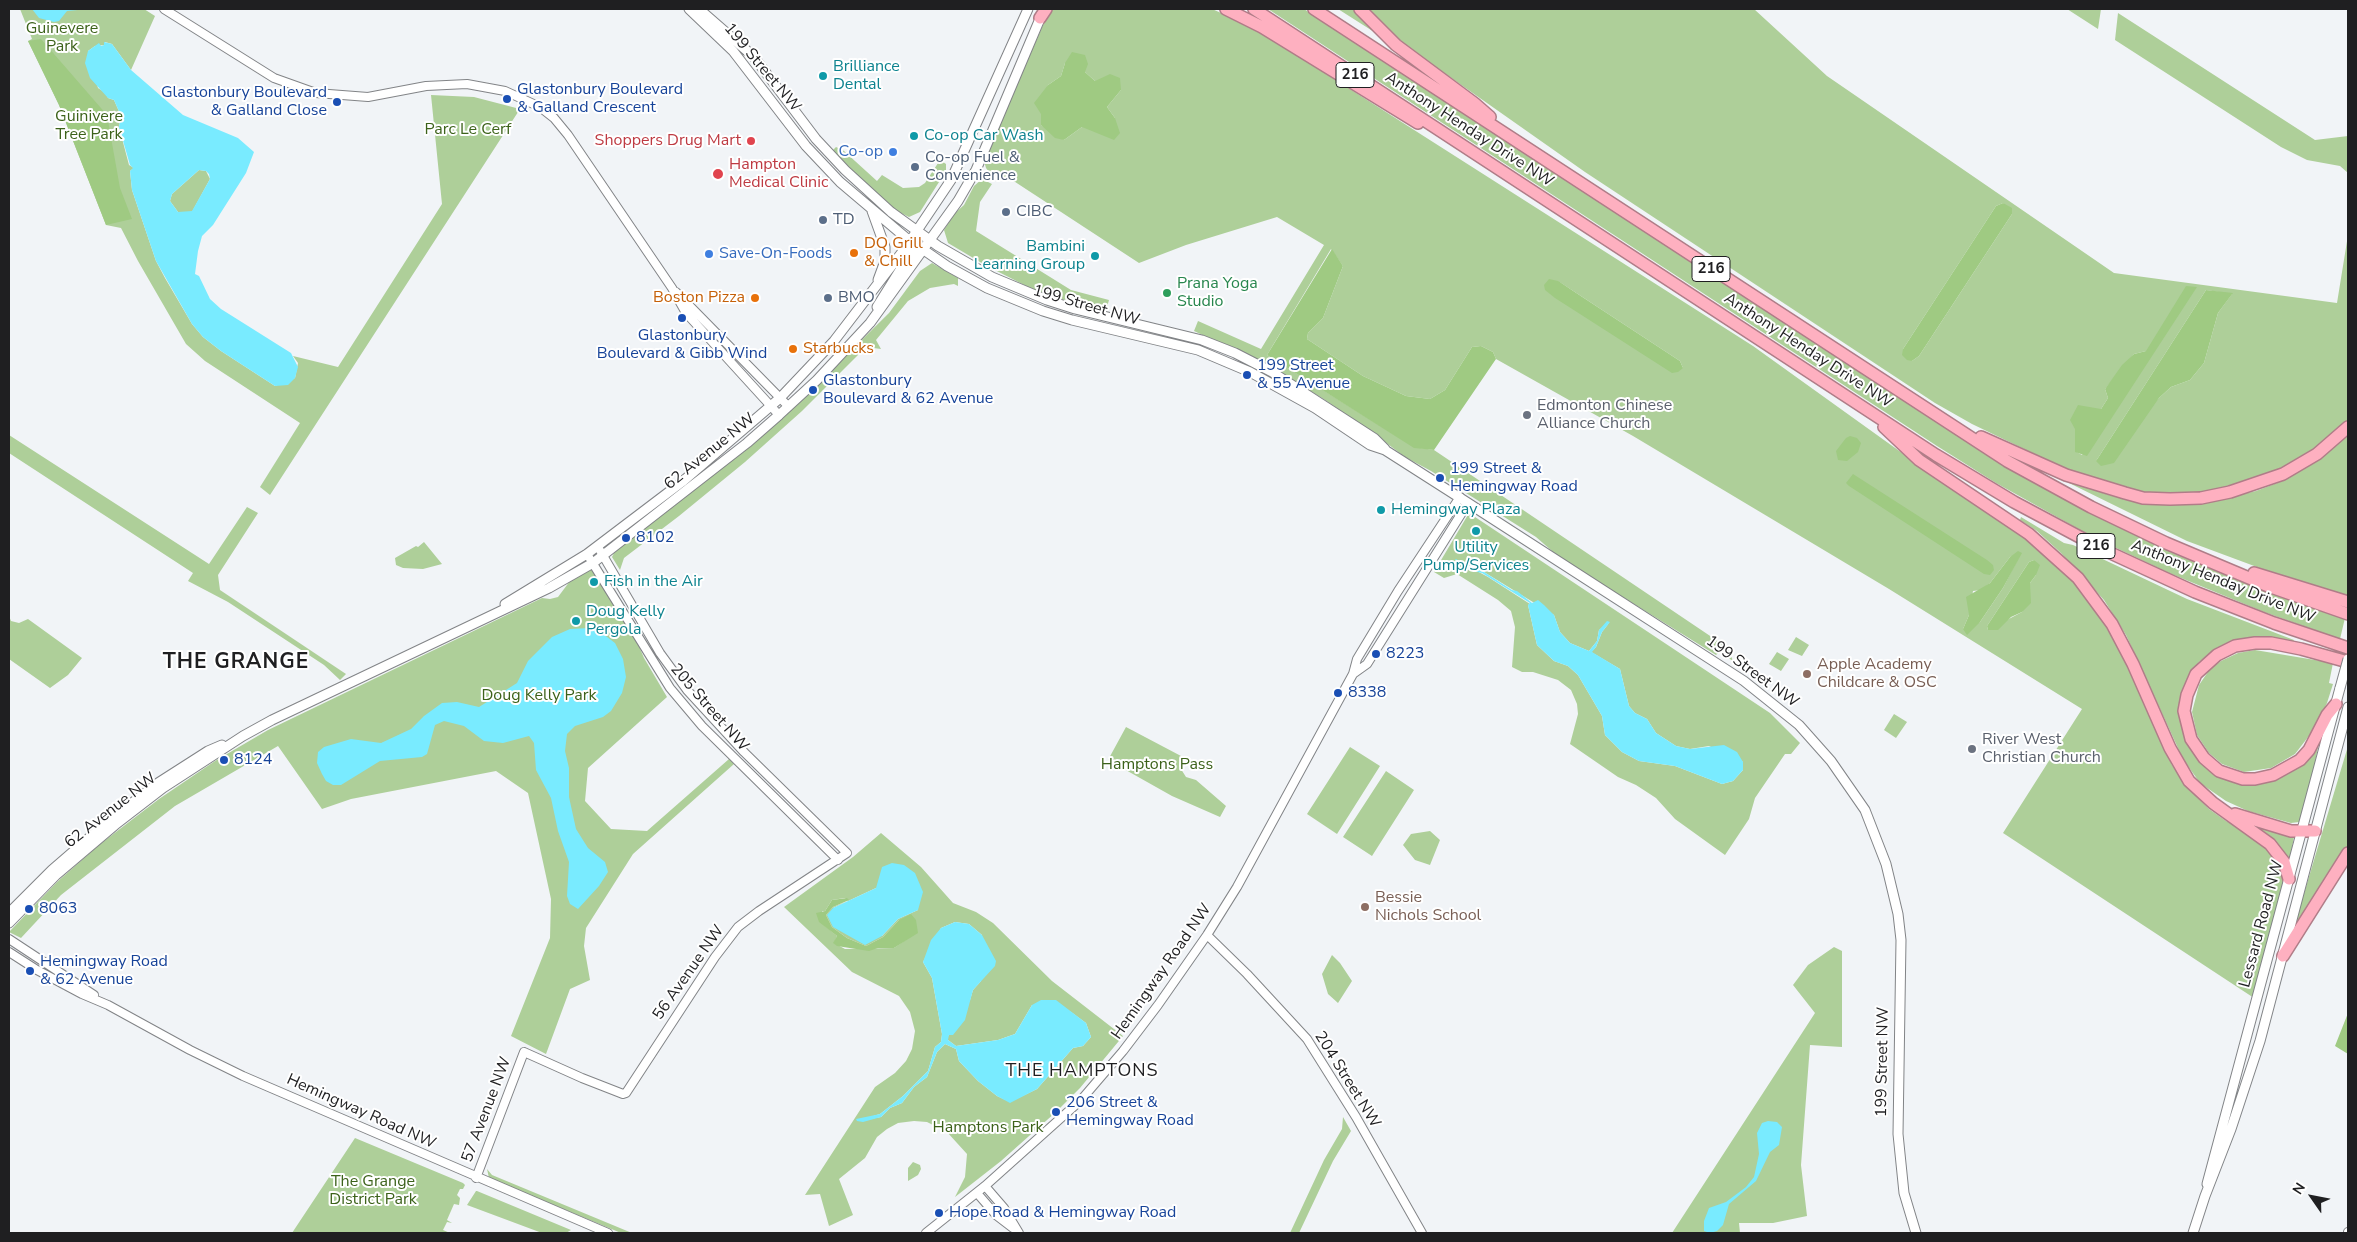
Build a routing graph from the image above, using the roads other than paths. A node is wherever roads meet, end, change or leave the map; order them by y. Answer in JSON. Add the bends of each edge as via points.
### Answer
{"nodes":[{"id":1,"x":164,"y":9,"type":"edge"},
{"id":2,"x":689,"y":9,"type":"edge"},
{"id":3,"x":699,"y":9,"type":"edge"},
{"id":4,"x":1028,"y":9,"type":"edge"},
{"id":5,"x":1226,"y":9,"type":"edge"},
{"id":6,"x":1254,"y":9,"type":"edge"},
{"id":7,"x":1314,"y":9,"type":"edge"},
{"id":8,"x":1360,"y":9,"type":"edge"},
{"id":9,"x":1043,"y":12,"type":"edge"},
{"id":10,"x":1455,"y":140,"type":"junction"},
{"id":11,"x":1515,"y":140,"type":"junction"},
{"id":12,"x":872,"y":211,"type":"junction"},
{"id":13,"x":917,"y":232,"type":"junction"},
{"id":14,"x":931,"y":241,"type":"junction"},
{"id":15,"x":913,"y":243,"type":"junction"},
{"id":16,"x":924,"y":250,"type":"junction"},
{"id":17,"x":672,"y":288,"type":"junction"},
{"id":18,"x":874,"y":290,"type":"junction"},
{"id":19,"x":870,"y":323,"type":"junction"},
{"id":20,"x":780,"y":398,"type":"junction"},
{"id":21,"x":1908,"y":398,"type":"junction"},
{"id":22,"x":771,"y":406,"type":"junction"},
{"id":23,"x":788,"y":406,"type":"junction"},
{"id":24,"x":1863,"y":407,"type":"junction"},
{"id":25,"x":779,"y":415,"type":"junction"},
{"id":26,"x":2348,"y":427,"type":"edge"},
{"id":27,"x":1385,"y":450,"type":"junction"},
{"id":28,"x":1460,"y":497,"type":"junction"},
{"id":29,"x":1468,"y":502,"type":"junction"},
{"id":30,"x":2144,"y":533,"type":"junction"},
{"id":31,"x":598,"y":547,"type":"junction"},
{"id":32,"x":587,"y":554,"type":"junction"},
{"id":33,"x":603,"y":556,"type":"junction"},
{"id":34,"x":593,"y":563,"type":"junction"},
{"id":35,"x":2348,"y":602,"type":"edge"},
{"id":36,"x":2348,"y":614,"type":"edge"},
{"id":37,"x":471,"y":625,"type":"junction"},
{"id":38,"x":2348,"y":648,"type":"edge"},
{"id":39,"x":2348,"y":659,"type":"edge"},
{"id":40,"x":2348,"y":662,"type":"edge"},
{"id":41,"x":1353,"y":674,"type":"junction"},
{"id":42,"x":2336,"y":704,"type":"junction"},
{"id":43,"x":2348,"y":707,"type":"edge"},
{"id":44,"x":243,"y":736,"type":"junction"},
{"id":45,"x":2213,"y":803,"type":"junction"},
{"id":46,"x":2315,"y":831,"type":"junction"},
{"id":47,"x":2302,"y":832,"type":"junction"},
{"id":48,"x":847,"y":853,"type":"joint"},
{"id":49,"x":2348,"y":853,"type":"edge"},
{"id":50,"x":838,"y":860,"type":"junction"},
{"id":51,"x":2289,"y":879,"type":"junction"},
{"id":52,"x":9,"y":913,"type":"edge"},
{"id":53,"x":9,"y":923,"type":"edge"},
{"id":54,"x":1207,"y":936,"type":"junction"},
{"id":55,"x":9,"y":939,"type":"edge"},
{"id":56,"x":9,"y":952,"type":"edge"},
{"id":57,"x":2282,"y":956,"type":"junction"},
{"id":58,"x":108,"y":1005,"type":"junction"},
{"id":59,"x":524,"y":1052,"type":"joint"},
{"id":60,"x":476,"y":1178,"type":"junction"},
{"id":61,"x":985,"y":1186,"type":"junction"},
{"id":62,"x":976,"y":1193,"type":"junction"},
{"id":63,"x":2205,"y":1196,"type":"junction"},
{"id":64,"x":1018,"y":1232,"type":"edge"},
{"id":65,"x":608,"y":1233,"type":"edge"},
{"id":66,"x":926,"y":1233,"type":"edge"},
{"id":67,"x":1422,"y":1233,"type":"edge"},
{"id":68,"x":1916,"y":1233,"type":"edge"},
{"id":69,"x":2193,"y":1233,"type":"edge"}],
"edges":[{"from":1,"to":17,"type":"street","via":[[265,73],[316,93],[368,97],[426,86],[467,84],[504,91],[530,102],[549,114],[568,135]]},
{"from":2,"to":12,"type":"main road","name":"199 Street NW","via":[[743,64],[817,158]]},
{"from":3,"to":13,"type":"main road","name":"199 Street NW","via":[[754,57],[816,139],[845,170],[878,202]]},
{"from":4,"to":13,"type":"main road","via":[[959,165]]},
{"from":5,"to":10,"type":"highway","via":[[1262,27],[1405,117]]},
{"from":6,"to":10,"type":"highway","name":"Anthony Henday Drive NW","number":"216"},
{"from":7,"to":11,"type":"highway","name":"Anthony Henday Drive NW","number":"216"},
{"from":8,"to":11,"type":"highway","via":[[1396,45],[1474,103]]},
{"from":9,"to":14,"type":"main road","via":[[976,170]]},
{"from":10,"to":24,"type":"highway","name":"Anthony Henday Drive NW","number":"216"},
{"from":11,"to":21,"type":"highway","name":"Anthony Henday Drive NW","number":"216"},
{"from":12,"to":15,"type":"main road","name":"199 Street NW"},
{"from":12,"to":18,"type":"main road","via":[[886,252]]},
{"from":13,"to":14,"type":"main road","name":"199 Street NW"},
{"from":13,"to":15,"type":"main road"},
{"from":14,"to":16,"type":"main road","name":"62 Avenue NW"},
{"from":14,"to":27,"type":"main road","name":"199 Street NW","via":[[992,277],[1047,300],[1202,340],[1235,353],[1272,372],[1374,438]]},
{"from":15,"to":16,"type":"main road","name":"199 Street NW"},
{"from":15,"to":18,"type":"main road","name":"62 Avenue NW"},
{"from":15,"to":19,"type":"main road"},
{"from":16,"to":19,"type":"main road","name":"62 Avenue NW"},
{"from":16,"to":27,"type":"main road","name":"199 Street NW","via":[[987,288],[1043,311],[1215,356],[1250,372],[1315,408],[1370,445]]},
{"from":17,"to":20,"type":"street"},
{"from":17,"to":22,"type":"street","via":[[686,313]]},
{"from":18,"to":20,"type":"main road","name":"62 Avenue NW","via":[[834,341]]},
{"from":19,"to":23,"type":"main road","name":"62 Avenue NW"},
{"from":20,"to":22,"type":"main road","name":"62 Avenue NW"},
{"from":20,"to":23,"type":"street"},
{"from":21,"to":26,"type":"highway","via":[[2037,464],[2144,498],[2201,498],[2254,486],[2301,465]]},
{"from":21,"to":30,"type":"highway","name":"Anthony Henday Drive NW","number":"216","via":[[2023,470]]},
{"from":22,"to":25,"type":"street"},
{"from":22,"to":31,"type":"main road","name":"62 Avenue NW","via":[[682,482]]},
{"from":23,"to":25,"type":"main road","name":"62 Avenue NW"},
{"from":24,"to":38,"type":"highway","name":"Anthony Henday Drive NW","number":"216","via":[[1975,479],[2104,550],[2235,608]]},
{"from":24,"to":45,"type":"highway","via":[[1919,460],[2029,534],[2078,578],[2112,624],[2181,767],[2196,788]]},
{"from":25,"to":33,"type":"main road","name":"62 Avenue NW"},
{"from":27,"to":28,"type":"main road","name":"199 Street NW"},
{"from":28,"to":29,"type":"main road","name":"199 Street NW"},
{"from":28,"to":41,"type":"street","name":"Hemingway Road NW","via":[[1357,659]]},
{"from":29,"to":41,"type":"street","name":"Hemingway Road NW","via":[[1367,664]]},
{"from":29,"to":68,"type":"main road","name":"199 Street NW","via":[[1750,685],[1784,711],[1812,738],[1865,810],[1886,864],[1899,921],[1898,1134],[1904,1193]]},
{"from":30,"to":35,"type":"highway","via":[[2275,580]]},
{"from":30,"to":36,"type":"highway","name":"Anthony Henday Drive NW","number":"216","via":[[2238,574]]},
{"from":31,"to":32,"type":"main road","name":"62 Avenue NW"},
{"from":31,"to":33,"type":"street","name":"205 Street NW"},
{"from":32,"to":34,"type":"street","name":"205 Street NW"},
{"from":32,"to":37,"type":"main road","name":"62 Avenue NW"},
{"from":33,"to":34,"type":"main road","name":"62 Avenue NW"},
{"from":33,"to":48,"type":"street","name":"205 Street NW","via":[[660,653],[686,690]]},
{"from":34,"to":37,"type":"main road","name":"62 Avenue NW"},
{"from":34,"to":50,"type":"street","name":"205 Street NW","via":[[670,688],[702,726]]},
{"from":37,"to":44,"type":"main road","name":"62 Avenue NW"},
{"from":39,"to":42,"type":"main road","name":"Lessard Road NW","bridge":true},
{"from":40,"to":42,"type":"highway","via":[[2271,643],[2235,646],[2217,655],[2196,674],[2184,712],[2190,738],[2204,758],[2219,771],[2243,779],[2255,779],[2273,775],[2300,760]]},
{"from":41,"to":54,"type":"street","name":"Hemingway Road NW"},
{"from":42,"to":47,"type":"main road","name":"Lessard Road NW"},
{"from":43,"to":46,"type":"main road","name":"Lessard Road NW"},
{"from":44,"to":52,"type":"main road","name":"62 Avenue NW","via":[[208,751],[152,788],[58,864]]},
{"from":44,"to":53,"type":"main road","name":"62 Avenue NW","via":[[163,788],[115,825],[56,875]]},
{"from":45,"to":47,"type":"highway","via":[[2258,823]]},
{"from":45,"to":51,"type":"highway","via":[[2270,844],[2279,854]]},
{"from":46,"to":47,"type":"highway"},
{"from":46,"to":57,"type":"main road","name":"Lessard Road NW"},
{"from":47,"to":51,"type":"main road","name":"Lessard Road NW"},
{"from":48,"to":50,"type":"street","name":"56 Avenue NW"},
{"from":49,"to":57,"type":"highway"},
{"from":50,"to":59,"type":"street","name":"56 Avenue NW","via":[[738,927],[715,956],[626,1093]]},
{"from":51,"to":63,"type":"main road","name":"Lessard Road NW","via":[[2208,1173]]},
{"from":54,"to":61,"type":"street","name":"Hemingway Road NW","via":[[1102,1076],[1074,1106]]},
{"from":54,"to":67,"type":"street","name":"204 Street NW","via":[[1308,1039]]},
{"from":55,"to":58,"type":"street","name":"Hemingway Road NW"},
{"from":56,"to":58,"type":"street","name":"Hemingway Road NW","via":[[44,974]]},
{"from":57,"to":63,"type":"main road","name":"Lessard Road NW","via":[[2250,1075]]},
{"from":58,"to":60,"type":"street","name":"Hemingway Road NW","via":[[244,1076]]},
{"from":59,"to":60,"type":"street","name":"57 Avenue NW"},
{"from":60,"to":65,"type":"street","name":"Hemingway Road NW"},
{"from":61,"to":62,"type":"street","name":"Hemingway Road NW"},
{"from":61,"to":64,"type":"street","via":[[1004,1208]]},
{"from":62,"to":64,"type":"street","via":[[996,1215]]},
{"from":62,"to":66,"type":"street","name":"Hemingway Road NW"},
{"from":63,"to":69,"type":"main road","name":"Lessard Road NW"}]}
